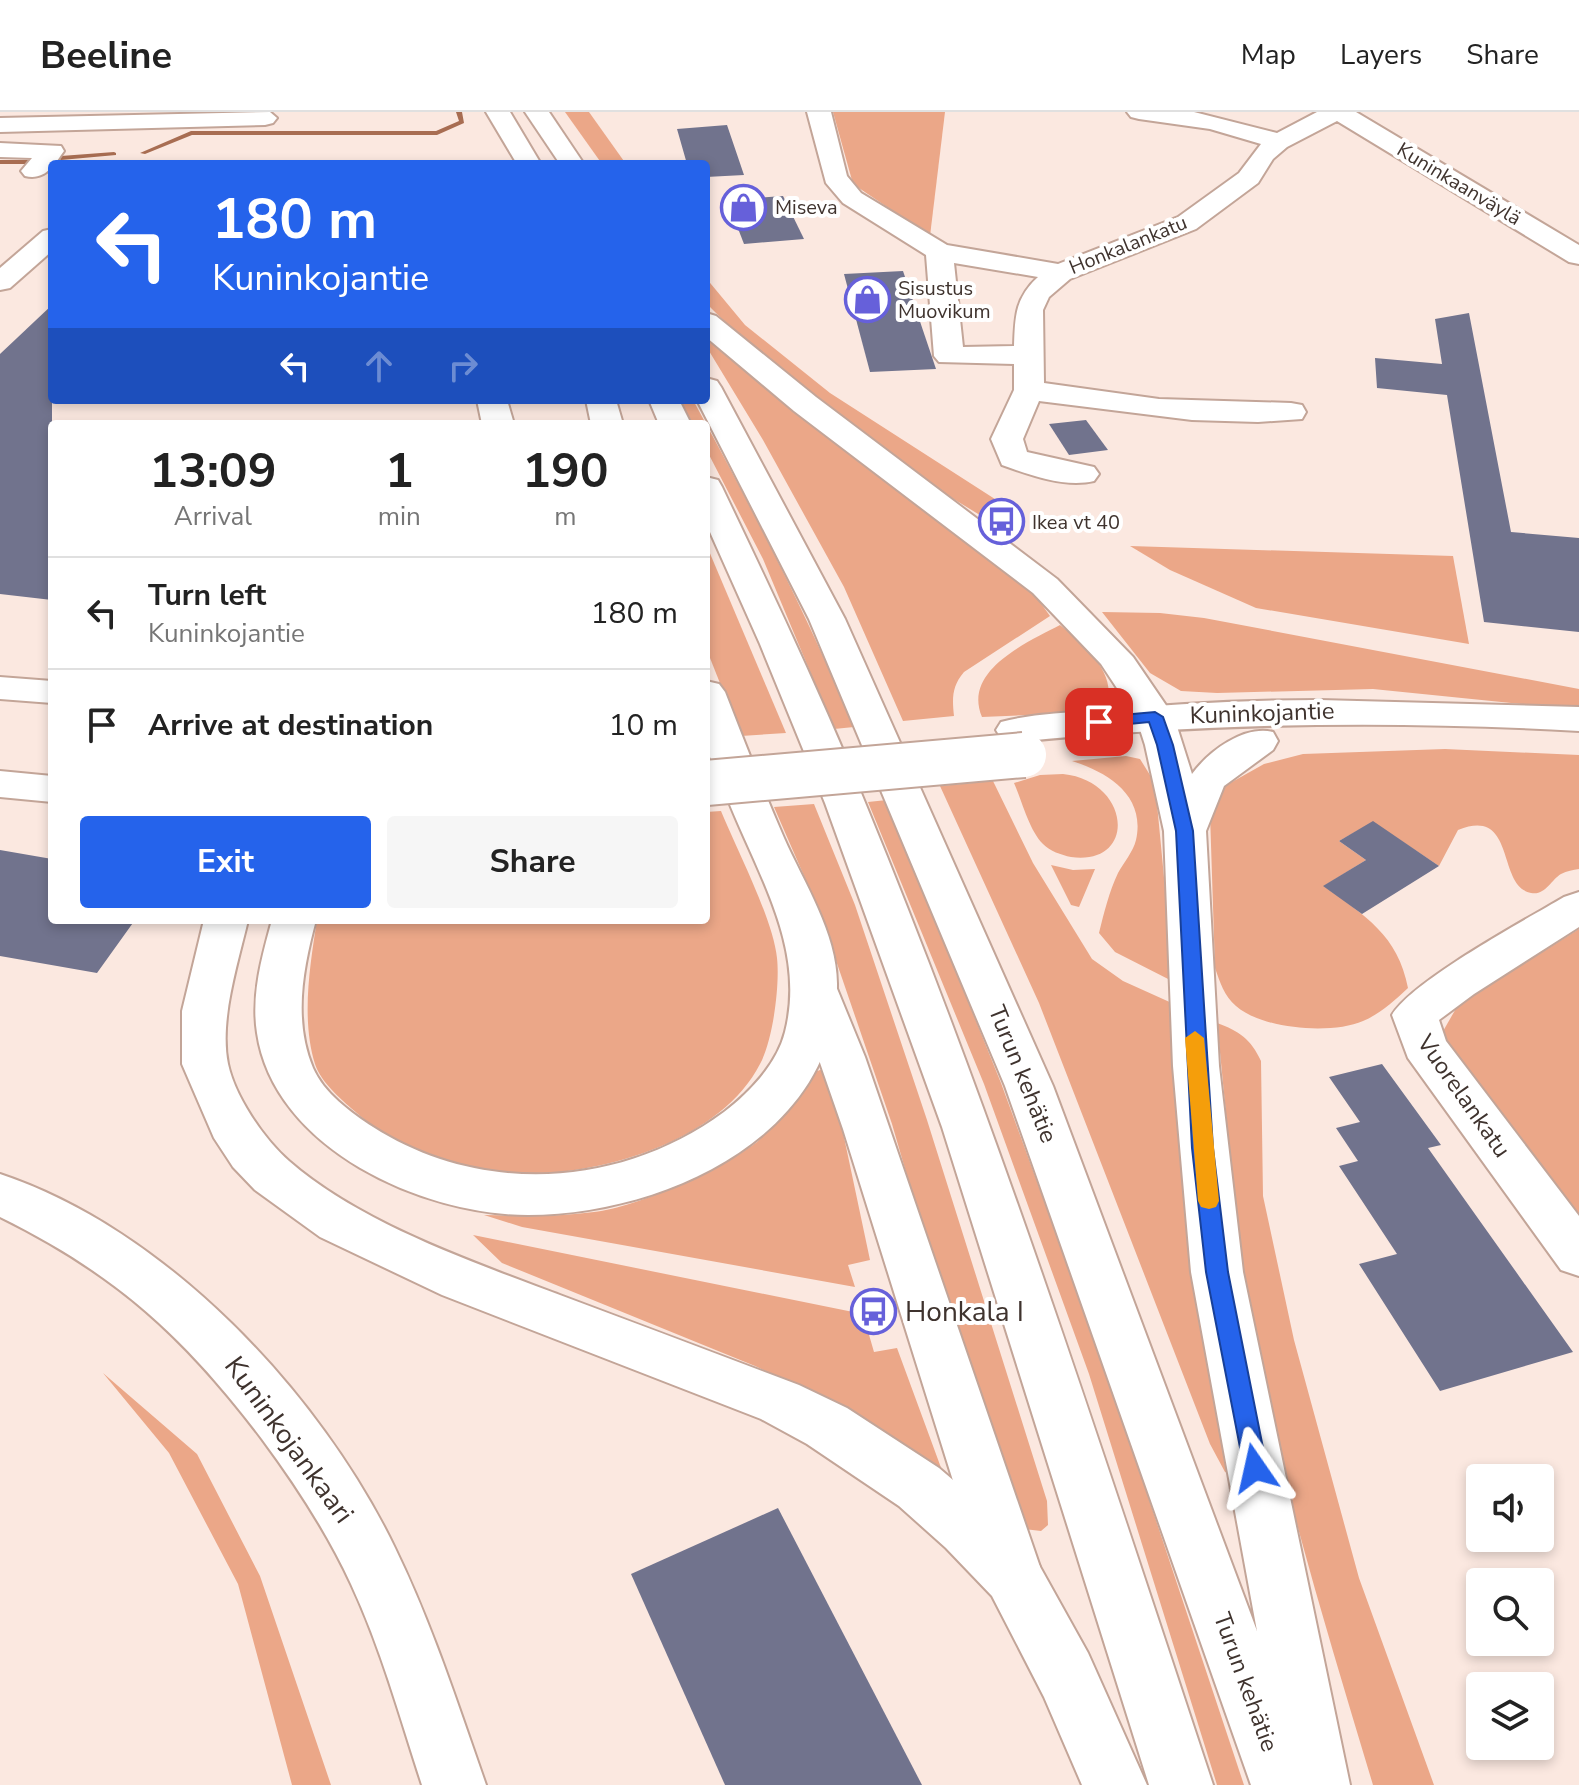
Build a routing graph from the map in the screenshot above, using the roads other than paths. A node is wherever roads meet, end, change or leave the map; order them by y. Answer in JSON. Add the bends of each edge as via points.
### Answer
{"nodes":[{"id":1,"x":498,"y":112,"type":"edge"},
{"id":2,"x":537,"y":112,"type":"edge"},
{"id":3,"x":819,"y":112,"type":"edge"},
{"id":4,"x":1139,"y":112,"type":"edge"},
{"id":5,"x":1337,"y":112,"type":"edge"},
{"id":6,"x":265,"y":118,"type":"dead end"},
{"id":7,"x":0,"y":125,"type":"edge"},
{"id":8,"x":0,"y":137,"type":"edge"},
{"id":9,"x":1278,"y":142,"type":"junction"},
{"id":10,"x":0,"y":150,"type":"edge"},
{"id":11,"x":50,"y":160,"type":"edge"},
{"id":12,"x":527,"y":160,"type":"edge"},
{"id":13,"x":569,"y":160,"type":"edge"},
{"id":14,"x":46,"y":165,"type":"edge"},
{"id":15,"x":0,"y":171,"type":"edge"},
{"id":16,"x":48,"y":240,"type":"edge"},
{"id":17,"x":939,"y":252,"type":"junction"},
{"id":18,"x":1579,"y":256,"type":"edge"},
{"id":19,"x":1060,"y":273,"type":"junction"},
{"id":20,"x":0,"y":282,"type":"edge"},
{"id":21,"x":710,"y":325,"type":"edge"},
{"id":22,"x":1027,"y":355,"type":"junction"},
{"id":23,"x":1029,"y":390,"type":"junction"},
{"id":24,"x":710,"y":395,"type":"edge"},
{"id":25,"x":1291,"y":412,"type":"dead end"},
{"id":26,"x":1083,"y":474,"type":"dead end"},
{"id":27,"x":710,"y":495,"type":"edge"},
{"id":28,"x":0,"y":688,"type":"edge"},
{"id":29,"x":48,"y":692,"type":"edge"},
{"id":30,"x":710,"y":702,"type":"edge"},
{"id":31,"x":1579,"y":719,"type":"edge"},
{"id":32,"x":1160,"y":731,"type":"junction"},
{"id":33,"x":1259,"y":741,"type":"junction"},
{"id":34,"x":1020,"y":743,"type":"junction"},
{"id":35,"x":1579,"y":746,"type":"edge"},
{"id":36,"x":0,"y":757,"type":"edge"},
{"id":37,"x":710,"y":757,"type":"edge"},
{"id":38,"x":48,"y":762,"type":"edge"},
{"id":39,"x":710,"y":782,"type":"edge"},
{"id":40,"x":0,"y":784,"type":"edge"},
{"id":41,"x":48,"y":789,"type":"edge"},
{"id":42,"x":1185,"y":831,"type":"junction"},
{"id":43,"x":1579,"y":907,"type":"edge"},
{"id":44,"x":225,"y":924,"type":"edge"},
{"id":45,"x":293,"y":924,"type":"edge"},
{"id":46,"x":815,"y":985,"type":"junction"},
{"id":47,"x":0,"y":1194,"type":"edge"},
{"id":48,"x":1579,"y":1255,"type":"edge"},
{"id":49,"x":1013,"y":1576,"type":"junction"},
{"id":50,"x":454,"y":1785,"type":"edge"},
{"id":51,"x":1115,"y":1785,"type":"edge"},
{"id":52,"x":1181,"y":1785,"type":"edge"},
{"id":53,"x":1283,"y":1785,"type":"edge"},
{"id":54,"x":1318,"y":1785,"type":"edge"}],
"edges":[{"from":1,"to":12,"type":"main road"},
{"from":2,"to":13,"type":"main road"},
{"from":3,"to":17,"type":"main road","via":[[839,186]]},
{"from":4,"to":9,"type":"main road","via":[[1226,124]]},
{"from":5,"to":9,"type":"main road","name":"Honkalankatu"},
{"from":5,"to":18,"type":"main road","name":"Kuninkaanväylä"},
{"from":6,"to":7,"type":"main road","via":[[198,124]]},
{"from":8,"to":11,"type":"main road","via":[[64,140]]},
{"from":9,"to":19,"type":"main road","name":"Honkalankatu","via":[[1249,178],[1187,223]]},
{"from":10,"to":14,"type":"main road"},
{"from":14,"to":15,"type":"main road"},
{"from":16,"to":20,"type":"main road"},
{"from":17,"to":19,"type":"main road"},
{"from":17,"to":22,"type":"main road","via":[[949,356]]},
{"from":19,"to":22,"type":"main road","name":"Honkalankatu","via":[[1037,293],[1029,310]]},
{"from":21,"to":32,"type":"main road","via":[[1045,586],[1115,657]]},
{"from":22,"to":23,"type":"main road","name":"Honkalankatu"},
{"from":23,"to":25,"type":"main road","via":[[1230,414]]},
{"from":23,"to":26,"type":"main road","name":"Honkalankatu","via":[[1007,439],[1013,458]]},
{"from":24,"to":53,"type":"main road","name":"Turun kehätie","via":[[827,619],[1017,1057]]},
{"from":27,"to":52,"type":"main road","via":[[774,626],[956,1089]]},
{"from":28,"to":29,"type":"main road"},
{"from":30,"to":46,"type":"main road","via":[[803,935]]},
{"from":31,"to":32,"type":"main road","name":"Kuninkojantie","via":[[1333,710]]},
{"from":32,"to":33,"type":"main road","name":"Kuninkojantie"},
{"from":32,"to":34,"type":"main road","name":"Kuninkojantie"},
{"from":32,"to":42,"type":"main road"},
{"from":33,"to":35,"type":"main road","name":"Kuninkojantie","via":[[1472,740]]},
{"from":33,"to":42,"type":"main road","via":[[1205,780]]},
{"from":34,"to":37,"type":"main road","name":"Kuninkojantie"},
{"from":34,"to":39,"type":"main road","name":"Kuninkojantie","bridge":true},
{"from":36,"to":38,"type":"main road"},
{"from":40,"to":41,"type":"main road"},
{"from":42,"to":54,"type":"main road","via":[[1196,1066],[1217,1272]]},
{"from":43,"to":48,"type":"main road","name":"Vuorelankatu","via":[[1415,1015],[1424,1046]]},
{"from":44,"to":49,"type":"main road","via":[[205,1011],[205,1064],[231,1125],[273,1176],[338,1222],[460,1280],[780,1402],[827,1426],[919,1487]]},
{"from":45,"to":46,"type":"main road","via":[[281,968],[279,1014],[289,1066],[312,1104],[331,1124],[397,1165],[482,1191],[529,1195],[597,1189],[645,1177],[702,1153],[759,1111],[787,1076],[802,1049]]},
{"from":46,"to":49,"type":"main road","via":[[849,1071]]},
{"from":47,"to":50,"type":"main road","name":"Kuninkojankaari","via":[[121,1261],[239,1366],[321,1474],[358,1536],[389,1603]]},
{"from":49,"to":51,"type":"main road","via":[[1066,1675]]}]}
